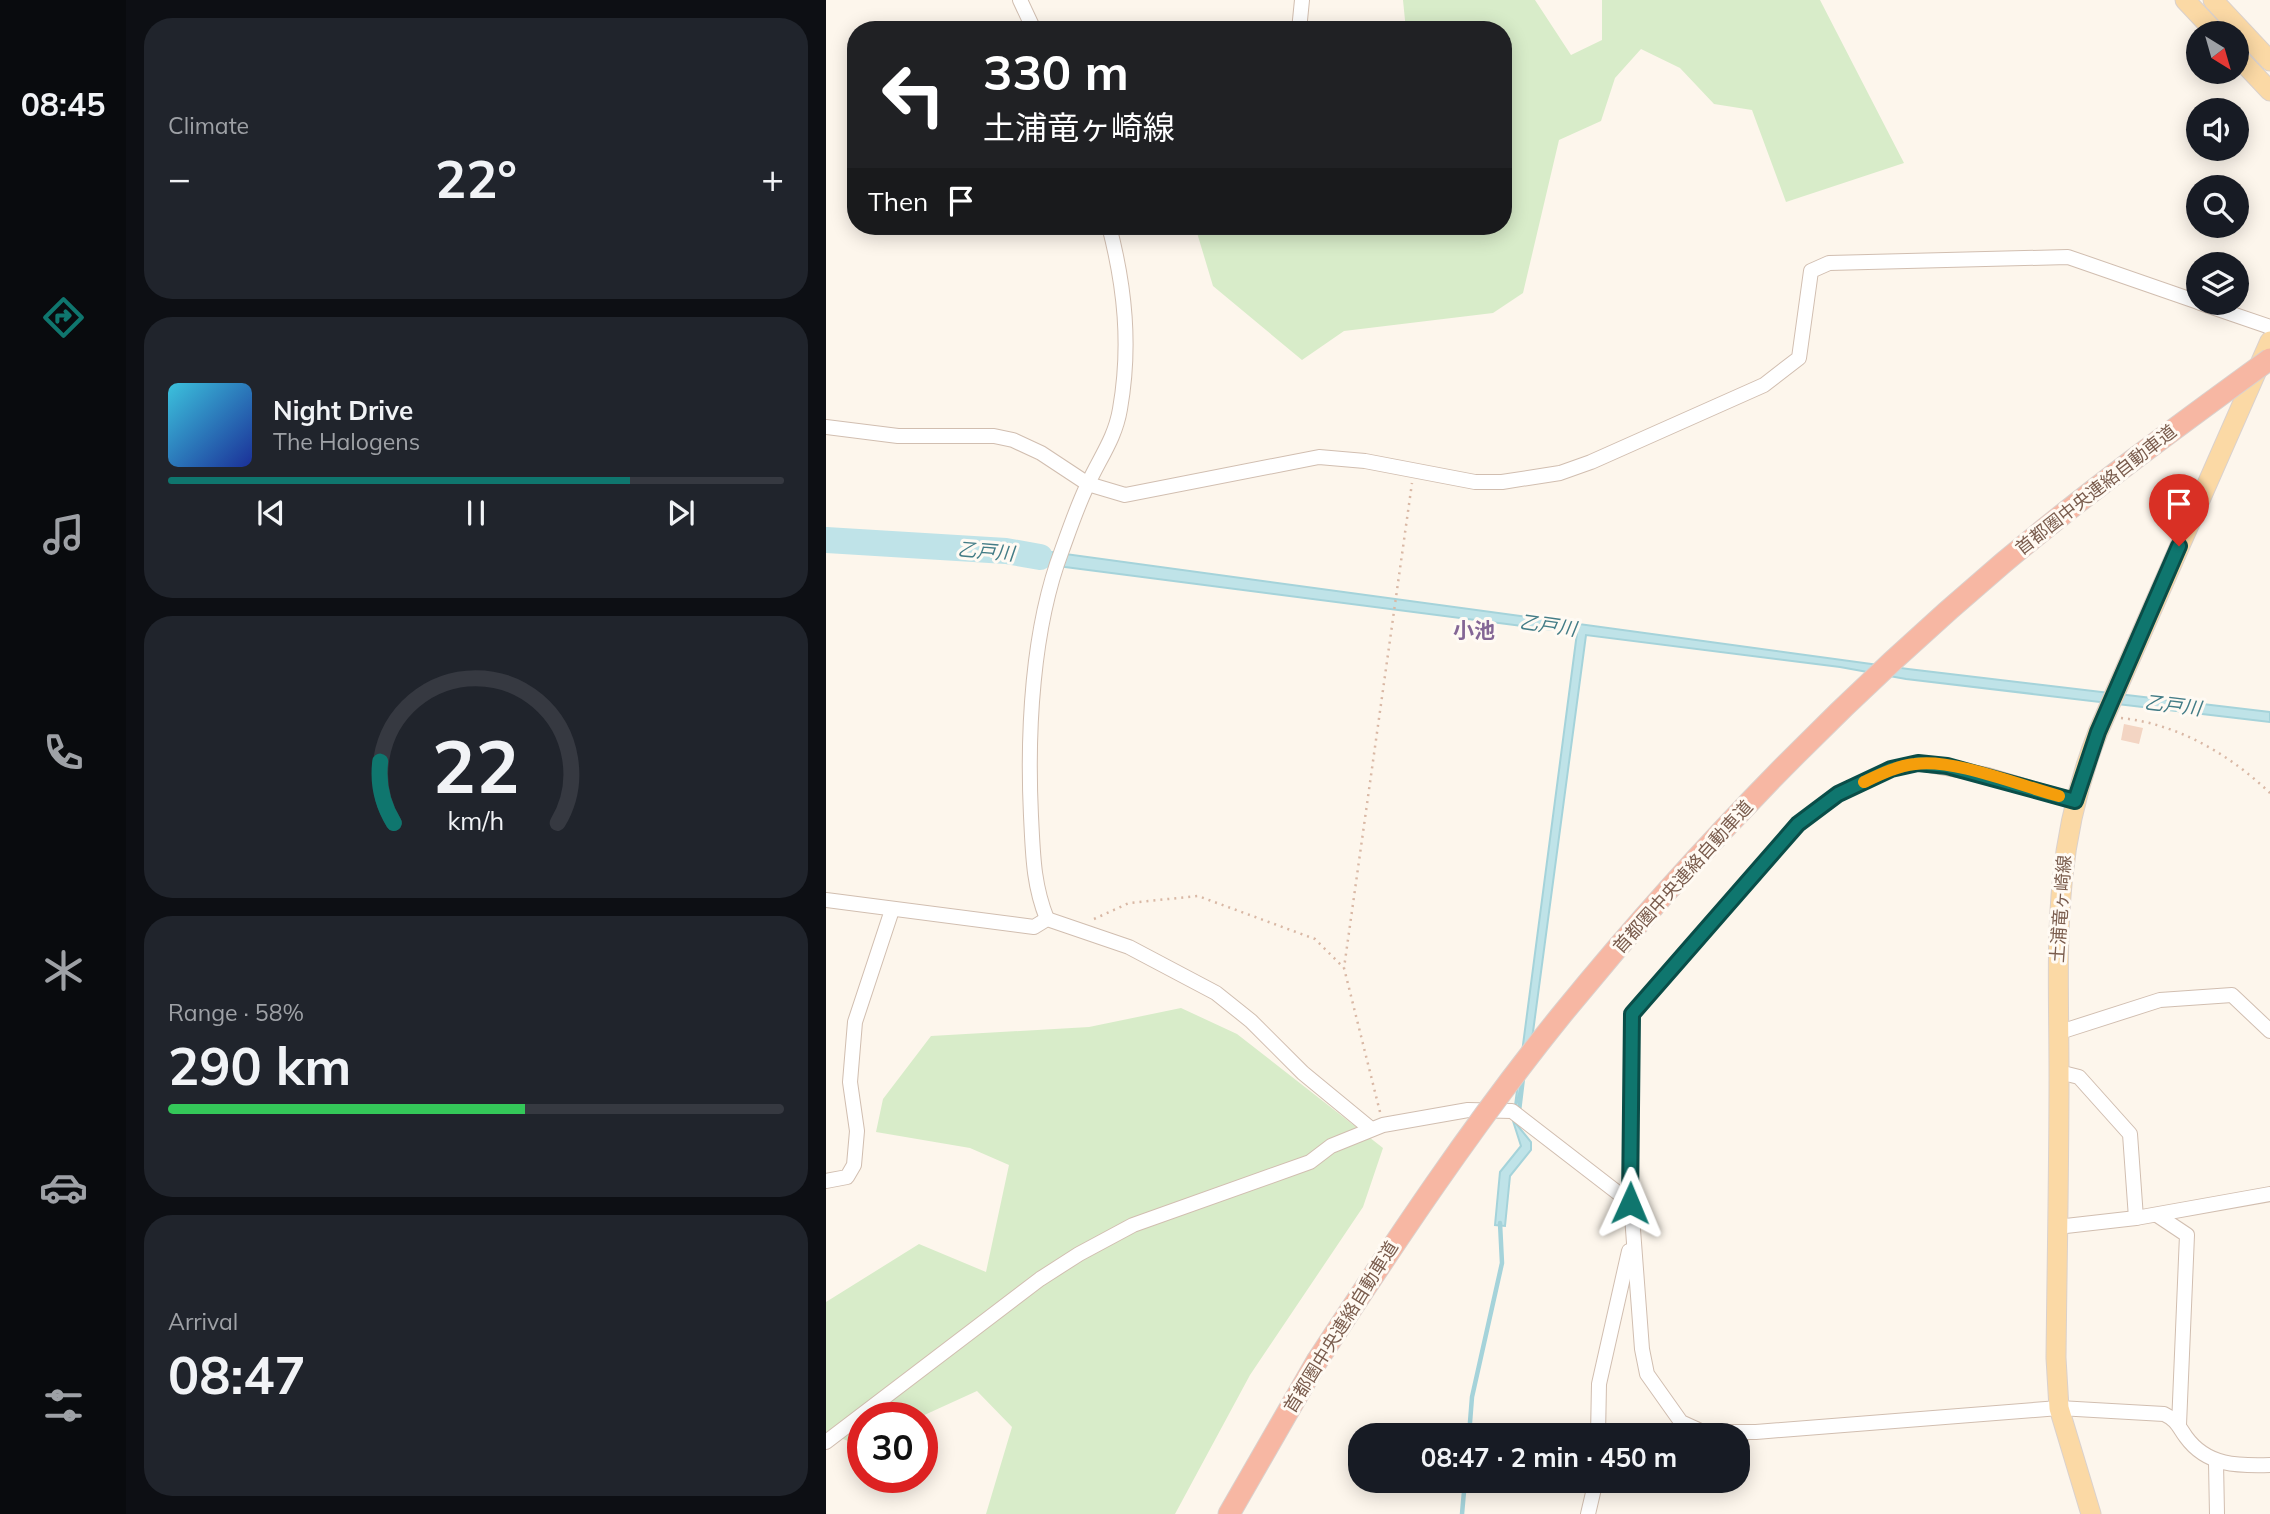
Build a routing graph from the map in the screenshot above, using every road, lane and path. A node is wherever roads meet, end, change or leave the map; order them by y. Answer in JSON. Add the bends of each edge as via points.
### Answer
{"nodes":[{"id":1,"x":1020,"y":0,"type":"edge"},
{"id":2,"x":1301,"y":0,"type":"edge"},
{"id":3,"x":2185,"y":0,"type":"edge"},
{"id":4,"x":2213,"y":0,"type":"edge"},
{"id":5,"x":1030,"y":21,"type":"edge"},
{"id":6,"x":1300,"y":21,"type":"edge"},
{"id":7,"x":2205,"y":21,"type":"edge"},
{"id":8,"x":2270,"y":61,"type":"edge"},
{"id":9,"x":2249,"y":69,"type":"edge"},
{"id":10,"x":2270,"y":91,"type":"edge"},
{"id":11,"x":1112,"y":235,"type":"edge"},
{"id":12,"x":2186,"y":298,"type":"edge"},
{"id":13,"x":2236,"y":315,"type":"edge"},
{"id":14,"x":2270,"y":327,"type":"edge"},
{"id":15,"x":2270,"y":341,"type":"edge"},
{"id":16,"x":2270,"y":359,"type":"edge"},
{"id":17,"x":826,"y":427,"type":"edge"},
{"id":18,"x":1413,"y":472,"type":"junction"},
{"id":19,"x":1087,"y":484,"type":"junction"},
{"id":20,"x":2106,"y":714,"type":"junction"},
{"id":21,"x":2270,"y":793,"type":"edge"},
{"id":22,"x":2075,"y":801,"type":"junction"},
{"id":23,"x":826,"y":900,"type":"edge"},
{"id":24,"x":892,"y":911,"type":"junction"},
{"id":25,"x":1048,"y":919,"type":"junction"},
{"id":26,"x":1073,"y":928,"type":"junction"},
{"id":27,"x":1344,"y":968,"type":"junction"},
{"id":28,"x":2270,"y":1031,"type":"edge"},
{"id":29,"x":2057,"y":1033,"type":"junction"},
{"id":30,"x":2059,"y":1072,"type":"junction"},
{"id":31,"x":1377,"y":1127,"type":"junction"},
{"id":32,"x":826,"y":1181,"type":"edge"},
{"id":33,"x":2270,"y":1194,"type":"edge"},
{"id":34,"x":1630,"y":1203,"type":"junction"},
{"id":35,"x":2157,"y":1214,"type":"junction"},
{"id":36,"x":2136,"y":1218,"type":"junction"},
{"id":37,"x":2057,"y":1227,"type":"junction"},
{"id":38,"x":1632,"y":1236,"type":"junction"},
{"id":39,"x":2059,"y":1408,"type":"junction"},
{"id":40,"x":1598,"y":1423,"type":"edge"},
{"id":41,"x":2179,"y":1425,"type":"junction"},
{"id":42,"x":826,"y":1442,"type":"edge"},
{"id":43,"x":2216,"y":1462,"type":"junction"},
{"id":44,"x":2270,"y":1465,"type":"edge"},
{"id":45,"x":1593,"y":1493,"type":"edge"},
{"id":46,"x":1229,"y":1514,"type":"edge"},
{"id":47,"x":1588,"y":1514,"type":"edge"},
{"id":48,"x":2091,"y":1514,"type":"edge"},
{"id":49,"x":2217,"y":1514,"type":"edge"}],
"edges":[{"from":1,"to":5,"type":"street"},
{"from":2,"to":6,"type":"street"},
{"from":3,"to":7,"type":"main road"},
{"from":4,"to":8,"type":"main road"},
{"from":9,"to":10,"type":"main road"},
{"from":11,"to":19,"type":"street","via":[[1121,271],[1126,364],[1110,447]]},
{"from":12,"to":18,"type":"street","via":[[2068,257],[1829,263],[1811,271],[1800,358],[1764,385],[1560,473],[1475,482]]},
{"from":13,"to":14,"type":"street"},
{"from":15,"to":20,"type":"main road","name":"土浦竜ヶ崎線"},
{"from":16,"to":46,"type":"highway","name":"首都圏中央連絡自動車道","bridge":true,"via":[[2094,489],[1902,653],[1758,794],[1622,943],[1509,1082],[1431,1188],[1317,1361]]},
{"from":17,"to":19,"type":"street","via":[[898,436],[995,436],[1041,453]]},
{"from":18,"to":19,"type":"street","via":[[1319,457],[1125,495]]},
{"from":18,"to":27,"type":"path"},
{"from":19,"to":25,"type":"street","via":[[1051,579],[1030,708],[1036,890]]},
{"from":20,"to":21,"type":"path","via":[[2149,721],[2189,736],[2250,774]]},
{"from":20,"to":22,"type":"main road","name":"土浦竜ヶ崎線"},
{"from":22,"to":29,"type":"main road","name":"土浦竜ヶ崎線","via":[[2059,892]]},
{"from":22,"to":34,"type":"street","via":[[1947,766],[1918,763],[1891,769],[1838,794],[1798,824],[1632,1014]]},
{"from":23,"to":24,"type":"street"},
{"from":24,"to":25,"type":"street","via":[[1034,927]]},
{"from":24,"to":32,"type":"street","via":[[855,1022],[850,1082],[857,1131],[854,1165],[847,1177]]},
{"from":25,"to":26,"type":"street"},
{"from":26,"to":27,"type":"path","via":[[1129,903],[1198,896],[1315,939]]},
{"from":26,"to":31,"type":"street","via":[[1129,947],[1216,993],[1303,1073]]},
{"from":27,"to":31,"type":"path"},
{"from":28,"to":29,"type":"street","via":[[2232,995],[2160,1000]]},
{"from":29,"to":30,"type":"main road","name":"土浦竜ヶ崎線"},
{"from":30,"to":36,"type":"street","via":[[2079,1077],[2130,1134]]},
{"from":30,"to":37,"type":"main road","name":"土浦竜ヶ崎線"},
{"from":31,"to":34,"type":"street","via":[[1468,1110],[1512,1111]]},
{"from":31,"to":42,"type":"street","via":[[1331,1146],[1310,1162],[1133,1225],[1079,1254]]},
{"from":33,"to":35,"type":"street"},
{"from":34,"to":38,"type":"street"},
{"from":35,"to":36,"type":"street"},
{"from":35,"to":41,"type":"street","via":[[2187,1235]]},
{"from":36,"to":37,"type":"street"},
{"from":37,"to":39,"type":"main road","name":"土浦竜ヶ崎線"},
{"from":38,"to":39,"type":"street","via":[[1647,1374],[1681,1422],[1703,1432],[1756,1432]]},
{"from":38,"to":40,"type":"street","via":[[1599,1384]]},
{"from":39,"to":41,"type":"street","via":[[2164,1414]]},
{"from":39,"to":48,"type":"main road","name":"土浦竜ヶ崎線"},
{"from":41,"to":43,"type":"street","via":[[2198,1450]]},
{"from":43,"to":44,"type":"street"},
{"from":43,"to":49,"type":"street"},
{"from":45,"to":47,"type":"street"}]}
